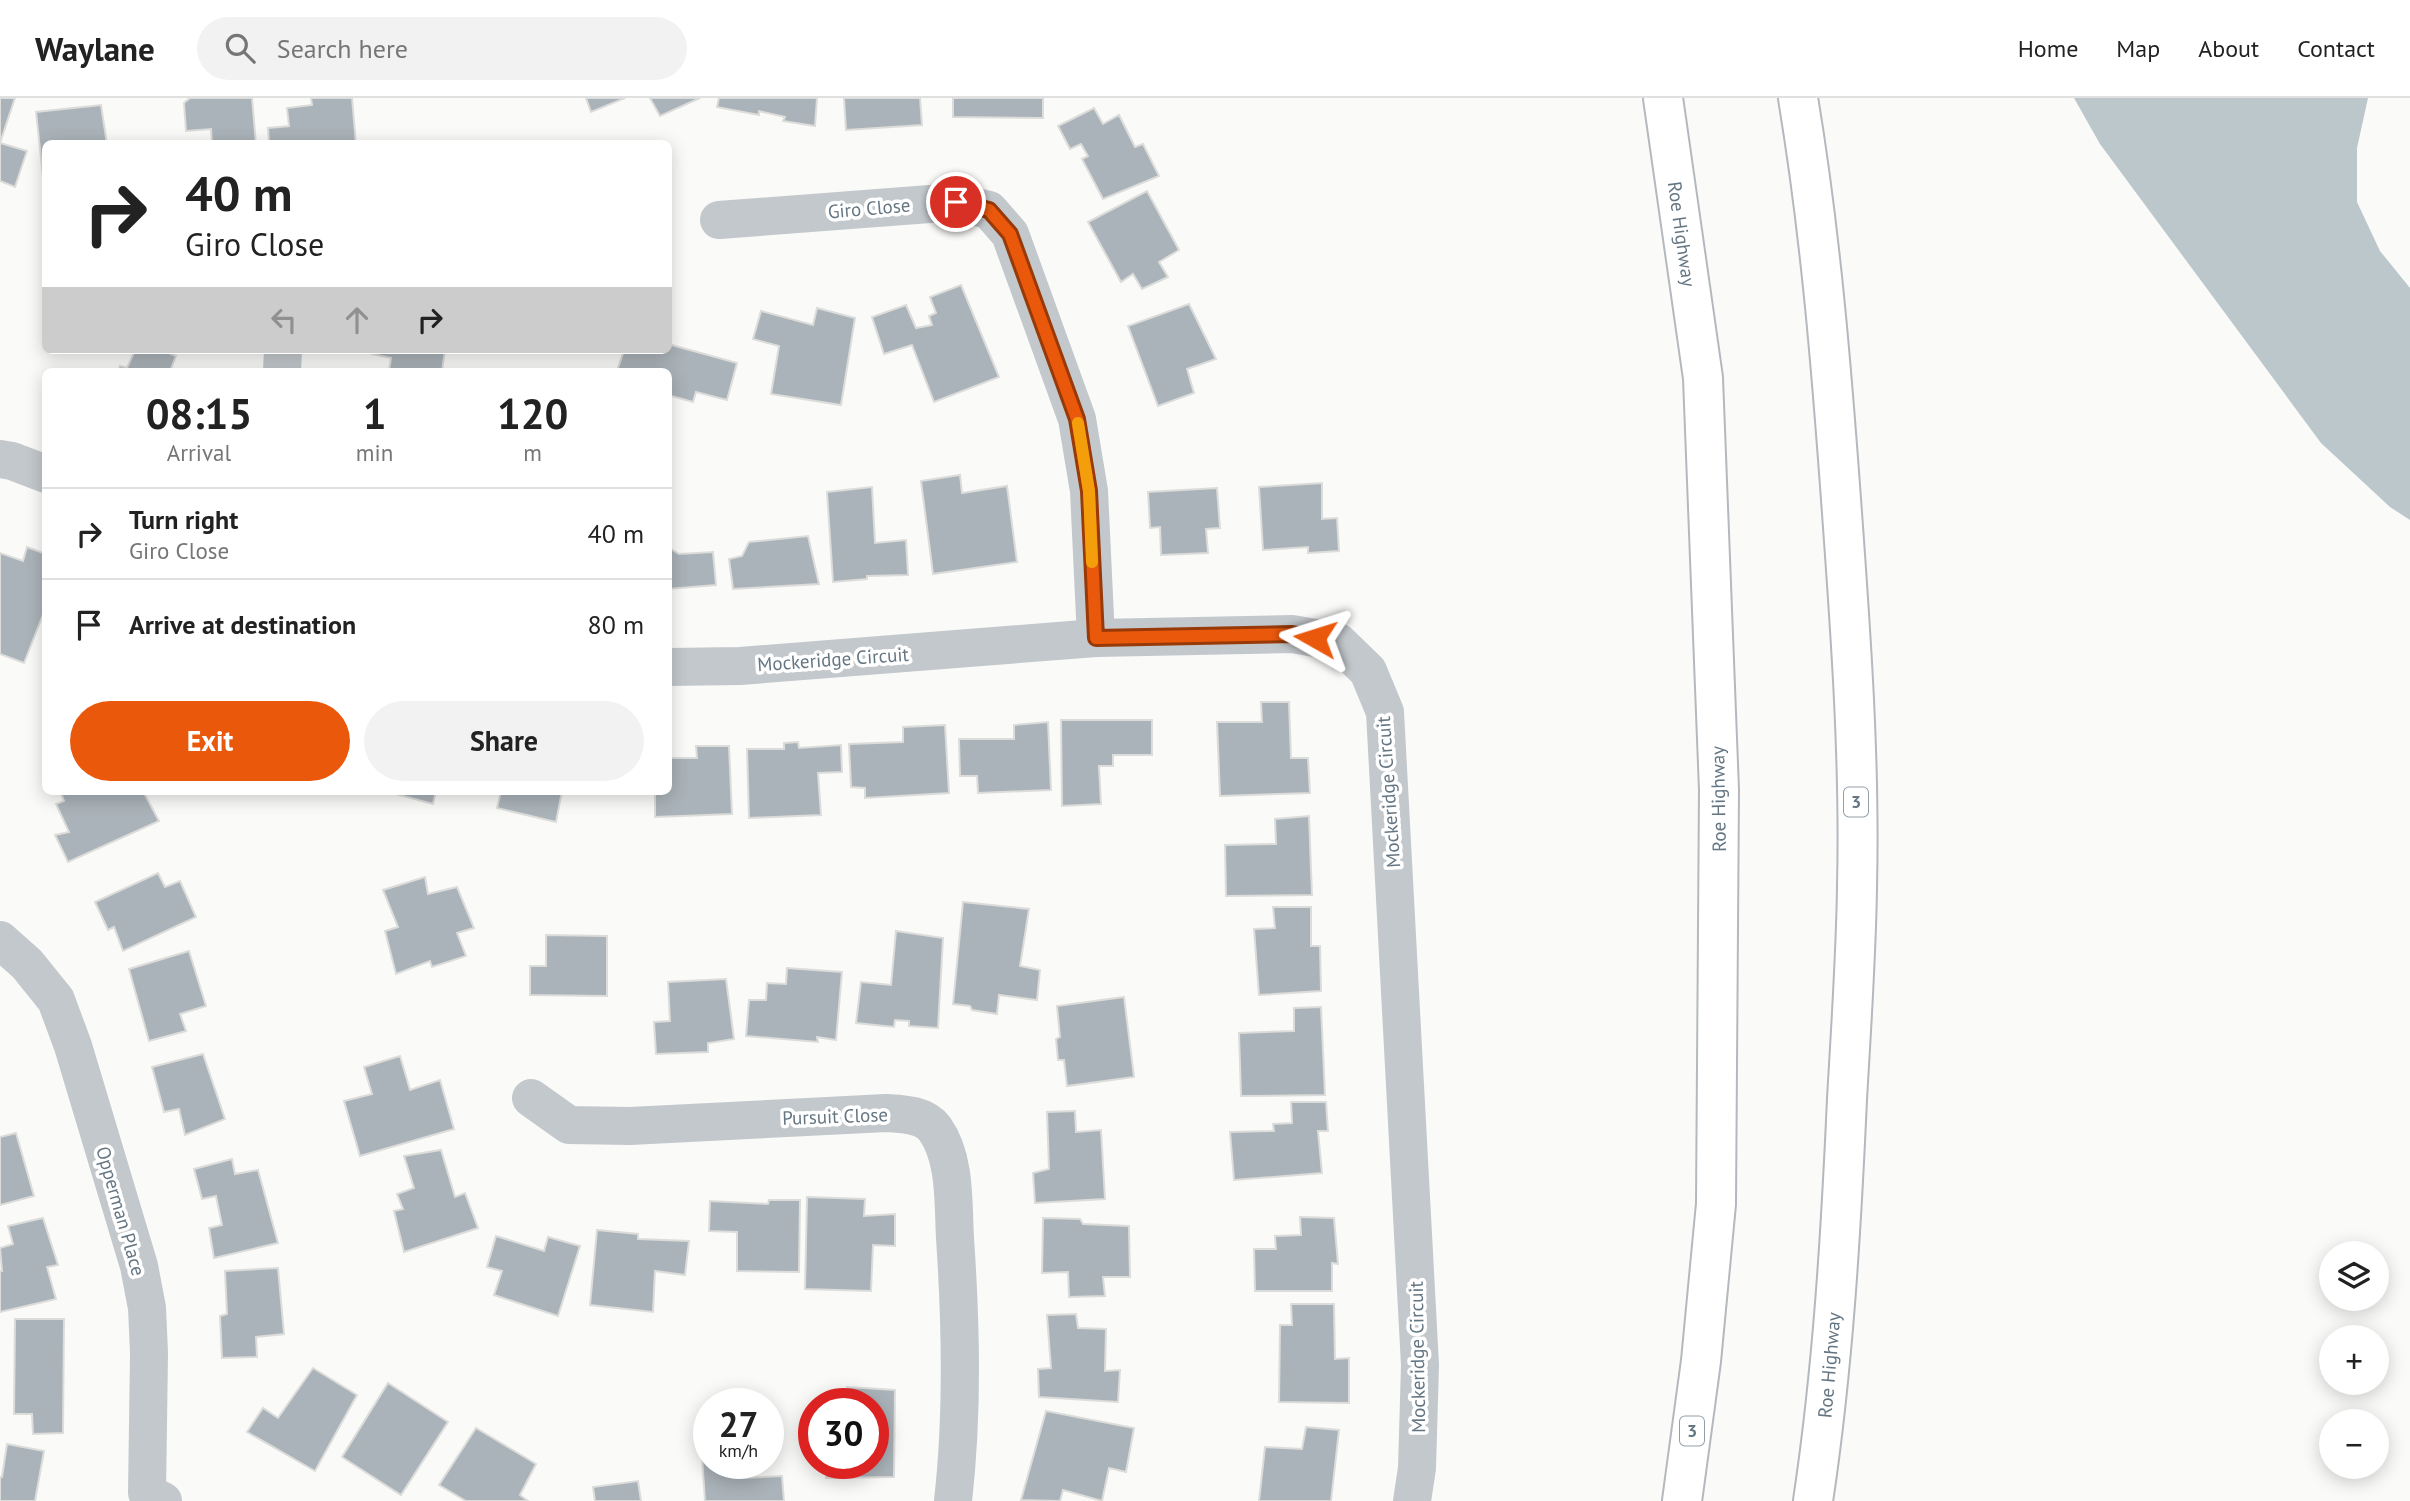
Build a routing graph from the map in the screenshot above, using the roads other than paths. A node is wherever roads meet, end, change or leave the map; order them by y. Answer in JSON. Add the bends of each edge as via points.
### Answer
{"nodes":[{"id":1,"x":1663,"y":98,"type":"edge"},
{"id":2,"x":1798,"y":98,"type":"edge"},
{"id":3,"x":719,"y":220,"type":"dead end"},
{"id":4,"x":0,"y":458,"type":"edge"},
{"id":5,"x":42,"y":472,"type":"edge"},
{"id":6,"x":1096,"y":638,"type":"junction"},
{"id":7,"x":672,"y":667,"type":"edge"},
{"id":8,"x":0,"y":940,"type":"edge"},
{"id":9,"x":531,"y":1098,"type":"dead end"},
{"id":10,"x":163,"y":1501,"type":"edge"},
{"id":11,"x":953,"y":1501,"type":"edge"},
{"id":12,"x":1412,"y":1501,"type":"edge"},
{"id":13,"x":1682,"y":1501,"type":"edge"},
{"id":14,"x":1813,"y":1501,"type":"edge"}],
"edges":[{"from":1,"to":13,"type":"highway","name":"Roe Highway","number":"3","via":[[1703,378],[1719,790],[1716,1204]]},
{"from":2,"to":14,"type":"highway","name":"Roe Highway","number":"3","via":[[1820,246],[1834,401],[1850,641],[1857,887],[1841,1227]]},
{"from":3,"to":6,"type":"street","name":"Giro Close","via":[[956,202],[989,210],[1010,234],[1077,419],[1089,491]]},
{"from":4,"to":5,"type":"street"},
{"from":6,"to":7,"type":"street","name":"Mockeridge Circuit","via":[[740,666]]},
{"from":6,"to":12,"type":"street","name":"Mockeridge Circuit","via":[[1292,634],[1338,642],[1368,671],[1385,712],[1420,1365]]},
{"from":8,"to":10,"type":"street","name":"Opperman Place","via":[[56,1000],[139,1266],[149,1353],[147,1493]]},
{"from":9,"to":11,"type":"street","name":"Pursuit Close","via":[[569,1125],[886,1113],[912,1114],[933,1126],[951,1175],[960,1310],[960,1442]]}]}
